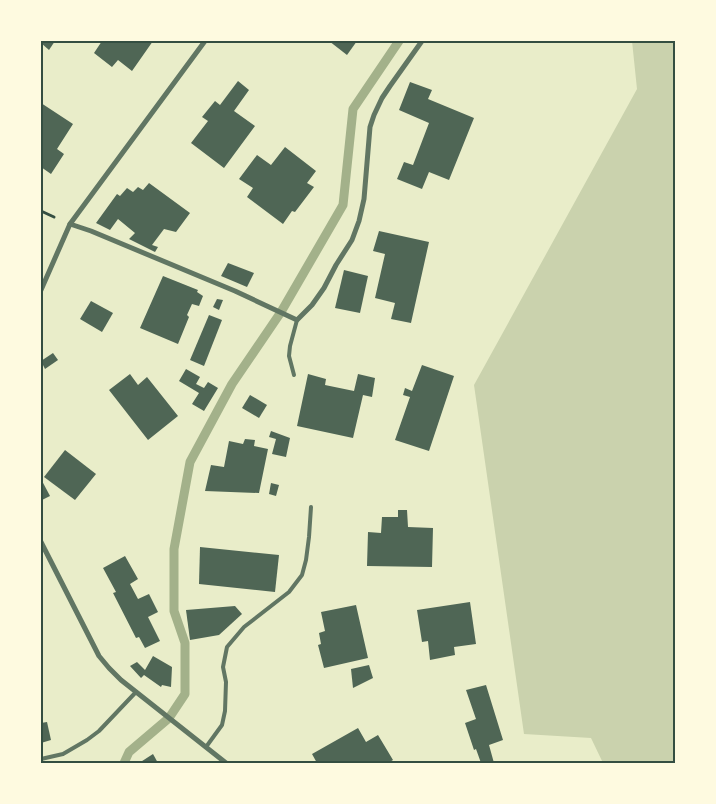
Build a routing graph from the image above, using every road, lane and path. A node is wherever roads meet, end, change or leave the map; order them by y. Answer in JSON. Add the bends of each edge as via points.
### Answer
{"nodes":[{"id":1,"x":205,"y":41,"type":"edge"},
{"id":2,"x":422,"y":41,"type":"edge"},
{"id":3,"x":70,"y":224,"type":"junction"},
{"id":4,"x":41,"y":290,"type":"edge"},
{"id":5,"x":298,"y":320,"type":"junction"},
{"id":6,"x":294,"y":375,"type":"dead end"},
{"id":7,"x":311,"y":507,"type":"dead end"},
{"id":8,"x":41,"y":542,"type":"edge"},
{"id":9,"x":136,"y":692,"type":"junction"},
{"id":10,"x":206,"y":747,"type":"junction"},
{"id":11,"x":41,"y":759,"type":"edge"},
{"id":12,"x":226,"y":763,"type":"edge"}],
"edges":[{"from":1,"to":3,"type":"street"},
{"from":2,"to":5,"type":"street","via":[[374,115],[370,127],[364,198],[352,240],[324,288]]},
{"from":3,"to":4,"type":"street"},
{"from":3,"to":5,"type":"street"},
{"from":5,"to":6,"type":"lane","via":[[289,356]]},
{"from":7,"to":10,"type":"lane","via":[[302,575],[289,592],[244,627],[227,647],[223,667],[225,711],[222,725]]},
{"from":8,"to":9,"type":"street","via":[[99,656]]},
{"from":9,"to":10,"type":"street"},
{"from":9,"to":11,"type":"lane","via":[[100,731],[63,754]]},
{"from":10,"to":12,"type":"street"}]}
